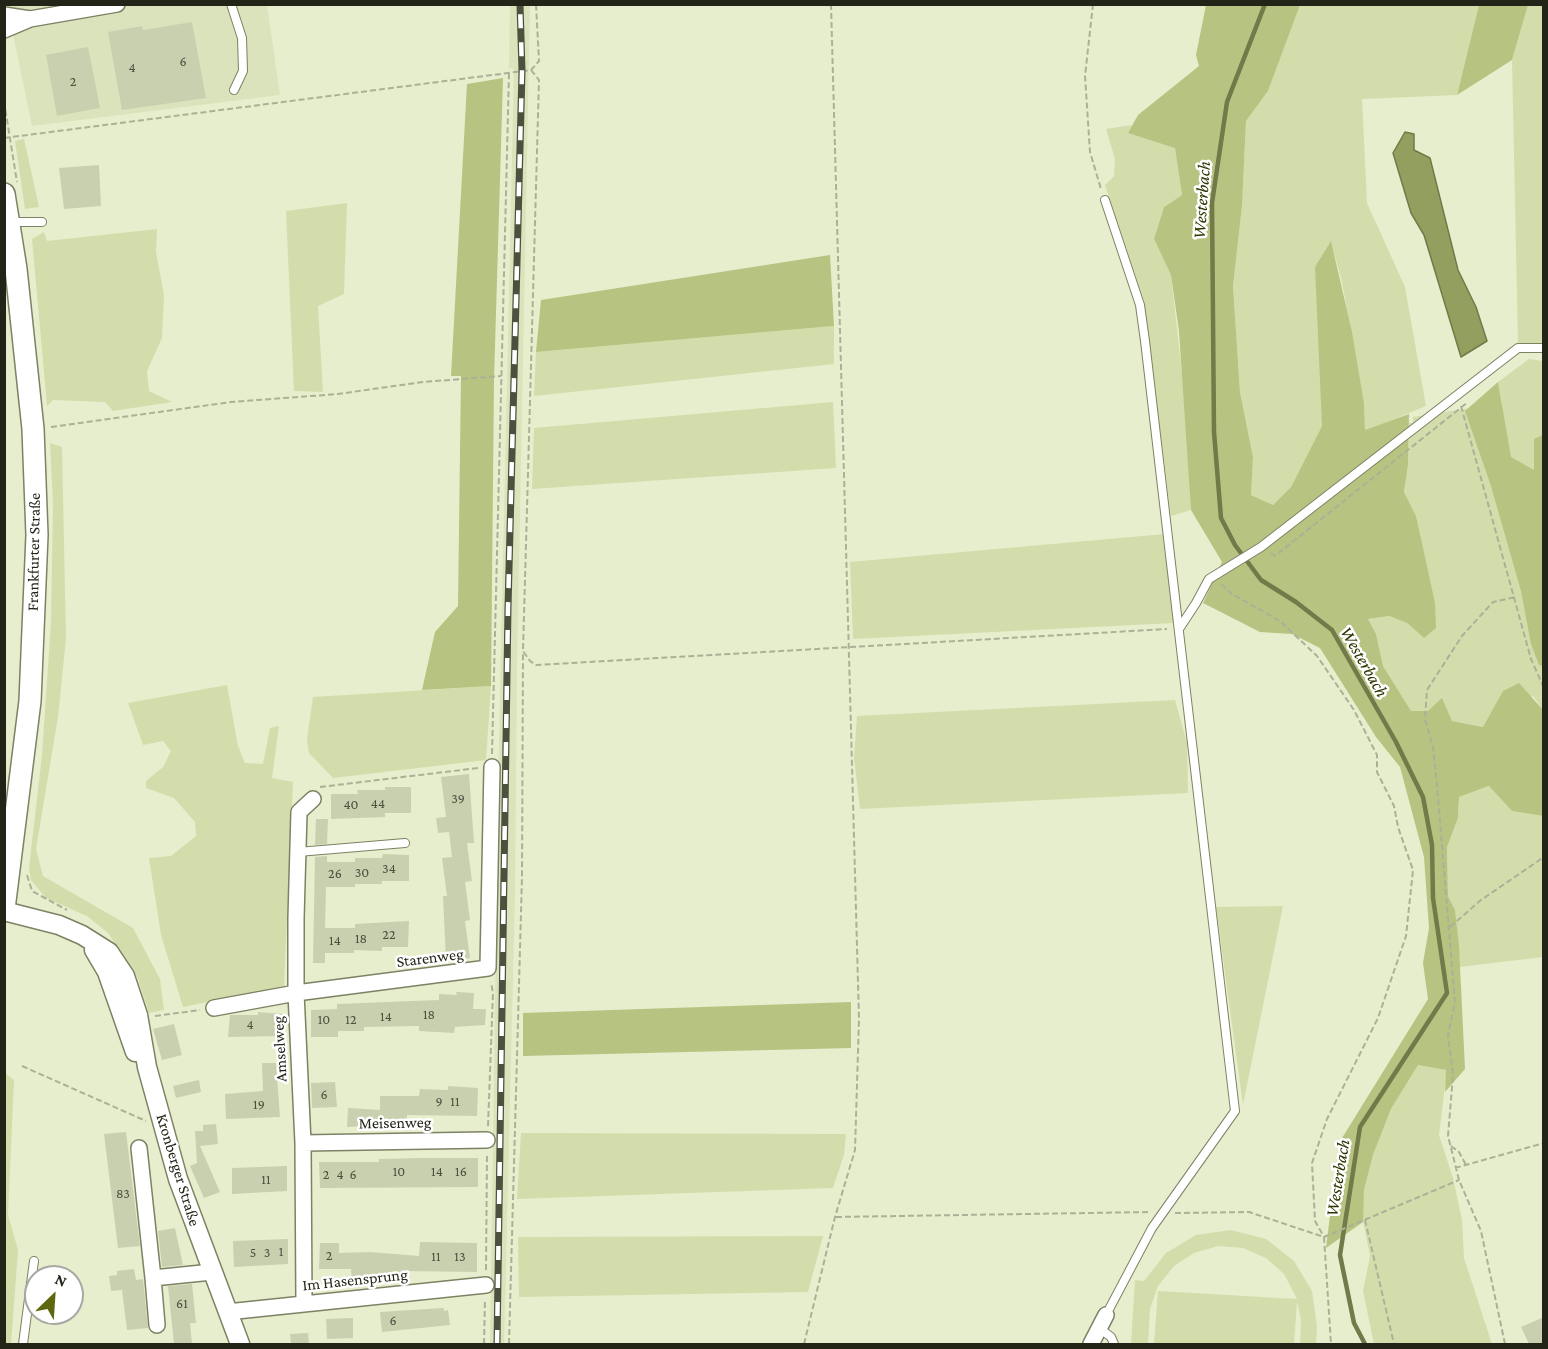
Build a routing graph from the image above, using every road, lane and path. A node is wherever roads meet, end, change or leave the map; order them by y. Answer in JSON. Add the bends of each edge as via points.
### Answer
{"nodes":[{"id":1,"x":117,"y":4,"type":"edge"},
{"id":2,"x":231,"y":4,"type":"edge"},
{"id":3,"x":536,"y":4,"type":"edge"},
{"id":4,"x":831,"y":4,"type":"edge"},
{"id":5,"x":1093,"y":4,"type":"edge"},
{"id":6,"x":4,"y":15,"type":"edge"},
{"id":7,"x":30,"y":19,"type":"junction"},
{"id":8,"x":4,"y":30,"type":"edge"},
{"id":9,"x":531,"y":70,"type":"junction"},
{"id":10,"x":509,"y":73,"type":"junction"},
{"id":11,"x":234,"y":90,"type":"dead end"},
{"id":12,"x":4,"y":138,"type":"edge"},
{"id":13,"x":4,"y":194,"type":"edge"},
{"id":14,"x":1105,"y":200,"type":"joint"},
{"id":15,"x":9,"y":222,"type":"junction"},
{"id":16,"x":42,"y":222,"type":"dead end"},
{"id":17,"x":1544,"y":348,"type":"edge"},
{"id":18,"x":501,"y":376,"type":"junction"},
{"id":19,"x":1470,"y":400,"type":"dead end"},
{"id":20,"x":1461,"y":408,"type":"junction"},
{"id":21,"x":33,"y":429,"type":"junction"},
{"id":22,"x":1261,"y":547,"type":"junction"},
{"id":23,"x":1213,"y":577,"type":"junction"},
{"id":24,"x":1515,"y":597,"type":"junction"},
{"id":25,"x":1179,"y":629,"type":"junction"},
{"id":26,"x":847,"y":647,"type":"junction"},
{"id":27,"x":523,"y":651,"type":"junction"},
{"id":28,"x":1544,"y":688,"type":"edge"},
{"id":29,"x":492,"y":767,"type":"junction"},
{"id":30,"x":312,"y":799,"type":"joint"},
{"id":31,"x":405,"y":843,"type":"dead end"},
{"id":32,"x":298,"y":852,"type":"junction"},
{"id":33,"x":1544,"y":857,"type":"edge"},
{"id":34,"x":4,"y":910,"type":"edge"},
{"id":35,"x":1450,"y":927,"type":"junction"},
{"id":36,"x":296,"y":993,"type":"junction"},
{"id":37,"x":214,"y":1008,"type":"joint"},
{"id":38,"x":146,"y":1017,"type":"dead end"},
{"id":39,"x":22,"y":1066,"type":"dead end"},
{"id":40,"x":164,"y":1126,"type":"junction"},
{"id":41,"x":487,"y":1140,"type":"dead end"},
{"id":42,"x":303,"y":1143,"type":"junction"},
{"id":43,"x":1544,"y":1143,"type":"edge"},
{"id":44,"x":1451,"y":1146,"type":"junction"},
{"id":45,"x":139,"y":1148,"type":"dead end"},
{"id":46,"x":1467,"y":1166,"type":"junction"},
{"id":47,"x":1455,"y":1168,"type":"junction"},
{"id":48,"x":1459,"y":1180,"type":"junction"},
{"id":49,"x":1164,"y":1212,"type":"junction"},
{"id":50,"x":835,"y":1217,"type":"junction"},
{"id":51,"x":1365,"y":1220,"type":"junction"},
{"id":52,"x":1324,"y":1237,"type":"junction"},
{"id":53,"x":34,"y":1261,"type":"dead end"},
{"id":54,"x":212,"y":1272,"type":"junction"},
{"id":55,"x":153,"y":1278,"type":"junction"},
{"id":56,"x":486,"y":1285,"type":"joint"},
{"id":57,"x":304,"y":1304,"type":"junction"},
{"id":58,"x":227,"y":1312,"type":"junction"},
{"id":59,"x":1102,"y":1322,"type":"junction"},
{"id":60,"x":157,"y":1325,"type":"dead end"},
{"id":61,"x":23,"y":1344,"type":"edge"},
{"id":62,"x":240,"y":1344,"type":"edge"},
{"id":63,"x":484,"y":1344,"type":"edge"},
{"id":64,"x":508,"y":1344,"type":"edge"},
{"id":65,"x":804,"y":1344,"type":"edge"},
{"id":66,"x":1091,"y":1344,"type":"edge"},
{"id":67,"x":1114,"y":1344,"type":"edge"},
{"id":68,"x":1331,"y":1344,"type":"edge"},
{"id":69,"x":1394,"y":1344,"type":"edge"},
{"id":70,"x":1505,"y":1344,"type":"edge"}],
"edges":[{"from":1,"to":7,"type":"street"},
{"from":2,"to":11,"type":"lane","via":[[242,38],[243,71]]},
{"from":3,"to":9,"type":"path","via":[[539,61]]},
{"from":4,"to":26,"type":"path"},
{"from":5,"to":14,"type":"path","via":[[1085,76],[1086,105],[1090,152]]},
{"from":6,"to":7,"type":"street"},
{"from":7,"to":8,"type":"street"},
{"from":9,"to":10,"type":"path"},
{"from":9,"to":27,"type":"path","via":[[539,80]]},
{"from":10,"to":12,"type":"path"},
{"from":10,"to":18,"type":"path"},
{"from":13,"to":15,"type":"main road","name":"Frankfurter Straße"},
{"from":14,"to":25,"type":"lane","via":[[1140,304]]},
{"from":15,"to":16,"type":"lane"},
{"from":15,"to":21,"type":"main road","name":"Frankfurter Straße"},
{"from":17,"to":22,"type":"lane","via":[[1518,348]]},
{"from":18,"to":21,"type":"path","via":[[231,402]]},
{"from":18,"to":29,"type":"path"},
{"from":19,"to":20,"type":"path"},
{"from":20,"to":22,"type":"path","via":[[1275,556]]},
{"from":20,"to":24,"type":"path"},
{"from":21,"to":34,"type":"main road","name":"Frankfurter Straße","via":[[37,535],[30,702]]},
{"from":22,"to":23,"type":"lane"},
{"from":23,"to":25,"type":"lane"},
{"from":23,"to":52,"type":"path","via":[[1232,594],[1280,621],[1317,656],[1372,741],[1377,772],[1394,806],[1413,870],[1406,936],[1378,1018],[1327,1119],[1312,1162],[1315,1221]]},
{"from":24,"to":28,"type":"path","via":[[1531,659]]},
{"from":24,"to":35,"type":"path","via":[[1493,602],[1462,636],[1427,690],[1425,719],[1433,747]]},
{"from":25,"to":26,"type":"path"},
{"from":25,"to":49,"type":"lane","via":[[1235,1111]]},
{"from":26,"to":27,"type":"path","via":[[536,665]]},
{"from":26,"to":50,"type":"path","via":[[859,1019],[855,1150]]},
{"from":27,"to":64,"type":"path","via":[[522,877]]},
{"from":29,"to":30,"type":"path","via":[[321,786]]},
{"from":29,"to":36,"type":"street","name":"Starenweg","via":[[488,968]]},
{"from":30,"to":32,"type":"street","name":"Amselweg","via":[[299,812]]},
{"from":31,"to":32,"type":"lane"},
{"from":32,"to":36,"type":"street","name":"Amselweg"},
{"from":33,"to":35,"type":"path","via":[[1481,900]]},
{"from":34,"to":40,"type":"street","name":"Kronberger Straße","via":[[82,934],[109,952],[125,976],[138,1015],[147,1067]]},
{"from":35,"to":44,"type":"path","via":[[1455,1003],[1448,1035],[1453,1075],[1448,1136]]},
{"from":36,"to":37,"type":"street","name":"Starenweg"},
{"from":36,"to":42,"type":"street","name":"Amselweg"},
{"from":37,"to":38,"type":"path"},
{"from":39,"to":40,"type":"path"},
{"from":40,"to":54,"type":"street","name":"Kronberger Straße","via":[[178,1179]]},
{"from":41,"to":42,"type":"street","name":"Meisenweg"},
{"from":42,"to":57,"type":"street","name":"Amselweg"},
{"from":43,"to":46,"type":"path"},
{"from":44,"to":46,"type":"path"},
{"from":44,"to":47,"type":"path"},
{"from":45,"to":55,"type":"street","name":"Kronberger Straße"},
{"from":46,"to":47,"type":"path"},
{"from":47,"to":48,"type":"path"},
{"from":48,"to":51,"type":"path"},
{"from":48,"to":70,"type":"path","via":[[1481,1231]]},
{"from":49,"to":50,"type":"path"},
{"from":49,"to":52,"type":"path","via":[[1249,1212]]},
{"from":49,"to":59,"type":"lane"},
{"from":50,"to":65,"type":"path"},
{"from":51,"to":52,"type":"path"},
{"from":51,"to":69,"type":"path"},
{"from":52,"to":68,"type":"path"},
{"from":53,"to":61,"type":"lane"},
{"from":54,"to":55,"type":"street"},
{"from":54,"to":58,"type":"street","name":"Kronberger Straße"},
{"from":55,"to":60,"type":"street","name":"Kronberger Straße"},
{"from":56,"to":57,"type":"street","name":"Im Hasensprung"},
{"from":56,"to":63,"type":"path"},
{"from":57,"to":58,"type":"street","name":"Im Hasensprung"},
{"from":58,"to":62,"type":"street","name":"Kronberger Straße"},
{"from":59,"to":66,"type":"street"},
{"from":59,"to":67,"type":"lane"}]}
